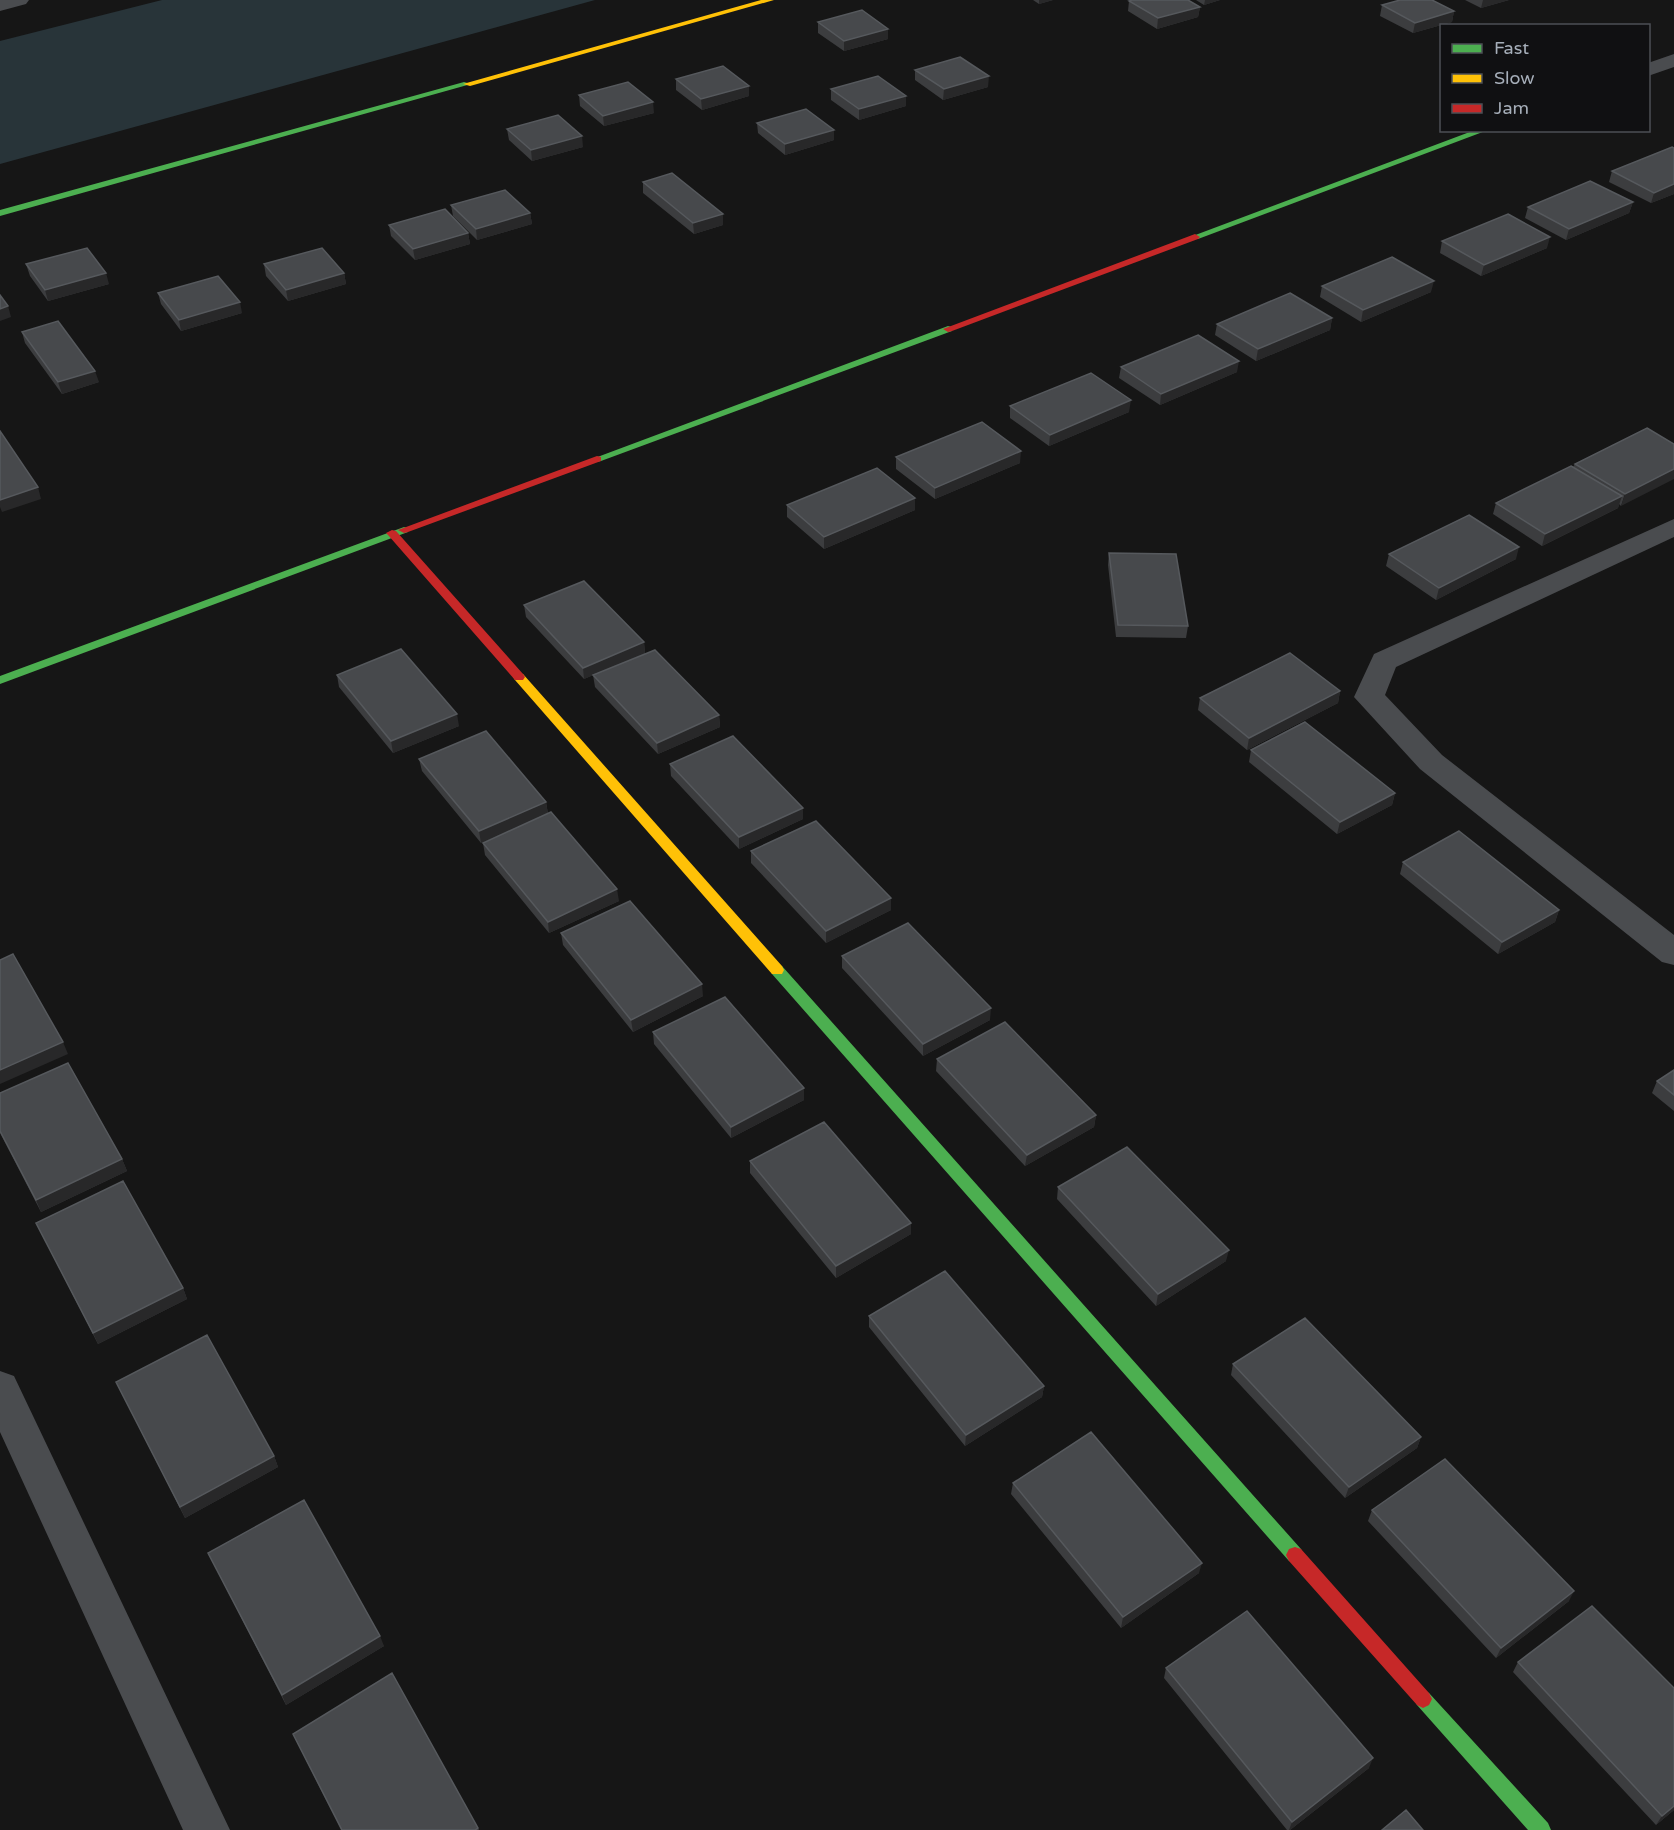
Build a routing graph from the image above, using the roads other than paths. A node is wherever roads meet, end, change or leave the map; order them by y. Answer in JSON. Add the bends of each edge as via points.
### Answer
{"nodes":[{"id":1,"x":19,"y":0,"type":"edge"},
{"id":2,"x":770,"y":0,"type":"edge"},
{"id":3,"x":0,"y":5,"type":"edge"},
{"id":4,"x":1674,"y":60,"type":"edge"},
{"id":5,"x":1650,"y":69,"type":"edge"},
{"id":6,"x":1479,"y":132,"type":"edge"},
{"id":7,"x":0,"y":213,"type":"edge"},
{"id":8,"x":1674,"y":527,"type":"edge"},
{"id":9,"x":392,"y":533,"type":"junction"},
{"id":10,"x":0,"y":680,"type":"edge"},
{"id":11,"x":1674,"y":953,"type":"edge"},
{"id":12,"x":0,"y":1388,"type":"edge"},
{"id":13,"x":207,"y":1830,"type":"edge"},
{"id":14,"x":1541,"y":1830,"type":"edge"}],
"edges":[{"from":1,"to":3,"type":"street"},
{"from":2,"to":7,"type":"street"},
{"from":4,"to":5,"type":"street"},
{"from":6,"to":9,"type":"street"},
{"from":8,"to":11,"type":"street","via":[[1384,661],[1369,697],[1431,762]]},
{"from":9,"to":10,"type":"street"},
{"from":9,"to":14,"type":"street","via":[[1136,1378]]},
{"from":12,"to":13,"type":"street"}]}
